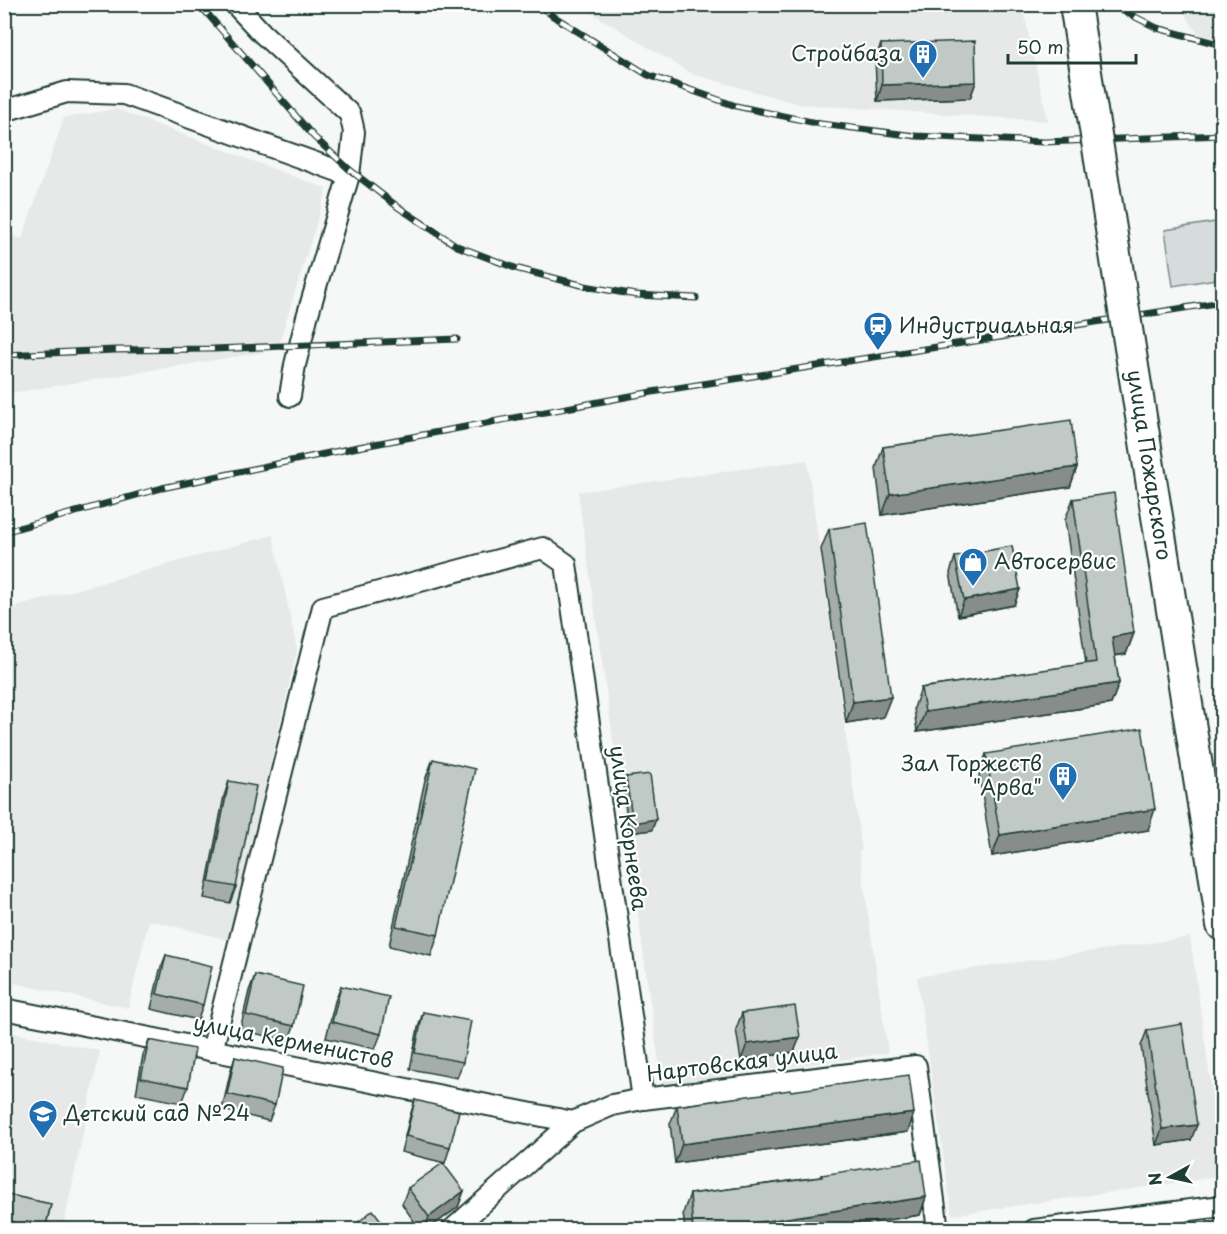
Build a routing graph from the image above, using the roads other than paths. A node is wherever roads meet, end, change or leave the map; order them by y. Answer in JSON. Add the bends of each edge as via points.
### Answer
{"nodes":[{"id":1,"x":235,"y":4,"type":"edge"},
{"id":2,"x":1075,"y":4,"type":"edge"},
{"id":3,"x":1096,"y":4,"type":"edge"},
{"id":4,"x":4,"y":111,"type":"edge"},
{"id":5,"x":349,"y":175,"type":"junction"},
{"id":6,"x":290,"y":396,"type":"dead end"},
{"id":7,"x":1222,"y":800,"type":"edge"},
{"id":8,"x":1222,"y":926,"type":"edge"},
{"id":9,"x":4,"y":1010,"type":"edge"},
{"id":10,"x":212,"y":1051,"type":"junction"},
{"id":11,"x":643,"y":1099,"type":"junction"},
{"id":12,"x":573,"y":1122,"type":"junction"},
{"id":13,"x":1222,"y":1206,"type":"edge"},
{"id":14,"x":452,"y":1230,"type":"edge"},
{"id":15,"x":938,"y":1230,"type":"edge"},
{"id":16,"x":1034,"y":1230,"type":"edge"}],
"edges":[{"from":1,"to":5,"type":"street","via":[[350,114],[354,132]]},
{"from":2,"to":8,"type":"main road","name":"улица Пожарского","bridge":true},
{"from":3,"to":7,"type":"main road","name":"улица Пожарского"},
{"from":4,"to":5,"type":"street","via":[[67,92],[124,94]]},
{"from":5,"to":6,"type":"street","via":[[307,317]]},
{"from":9,"to":10,"type":"street","name":"улица Керменистов"},
{"from":10,"to":11,"type":"street","name":"улица Корнеева","via":[[323,607],[543,548],[566,564]]},
{"from":10,"to":12,"type":"street","name":"улица Керменистов"},
{"from":11,"to":12,"type":"street","name":"Нартовская улица","via":[[612,1105]]},
{"from":11,"to":15,"type":"street","name":"Нартовская улица","via":[[916,1066]]},
{"from":12,"to":14,"type":"street","name":"Нартовская улица"},
{"from":13,"to":16,"type":"street"}]}
